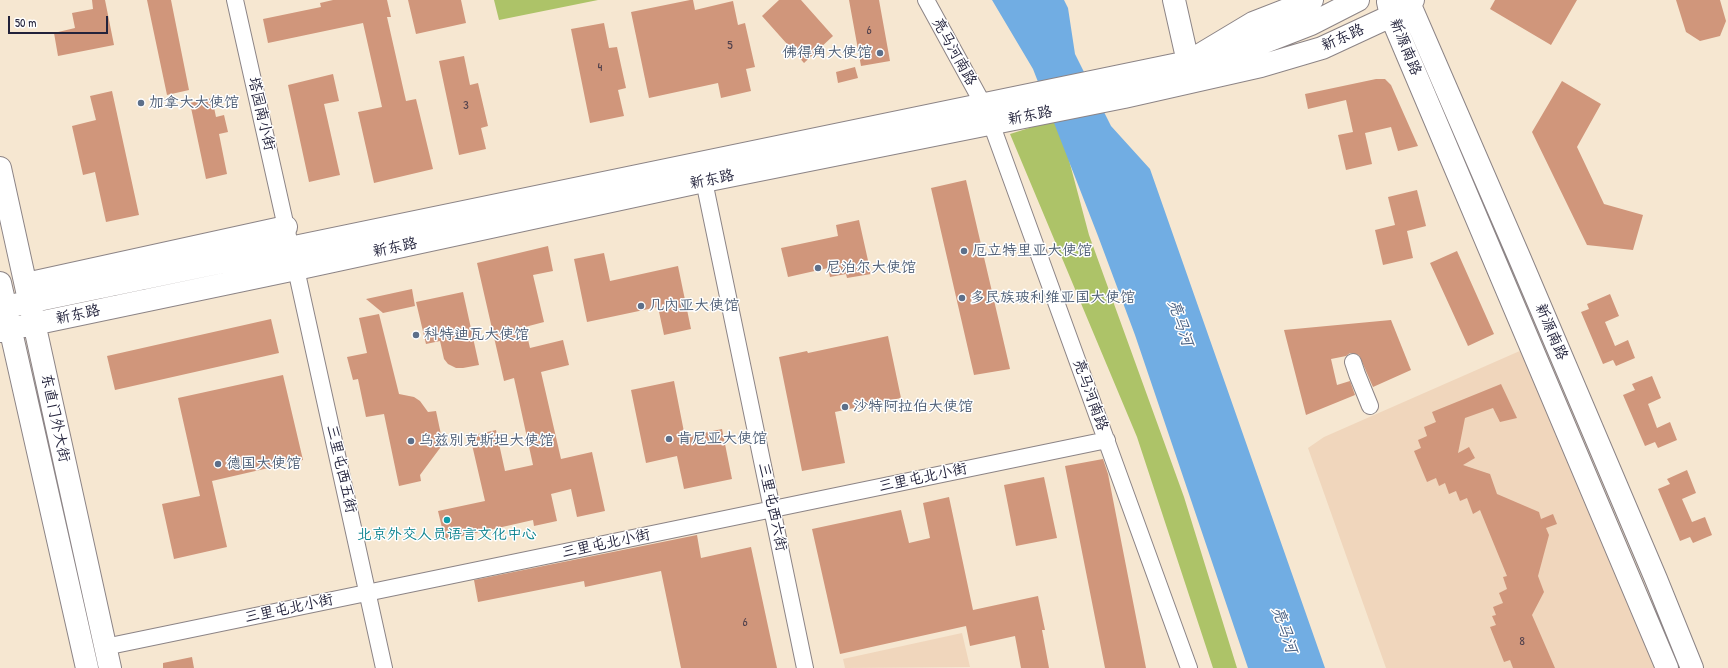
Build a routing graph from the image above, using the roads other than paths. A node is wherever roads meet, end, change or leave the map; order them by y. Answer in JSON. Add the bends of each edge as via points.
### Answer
{"nodes":[{"id":1,"x":235,"y":0,"type":"edge"},
{"id":2,"x":926,"y":0,"type":"edge"},
{"id":3,"x":1174,"y":0,"type":"edge"},
{"id":4,"x":1312,"y":0,"type":"edge"},
{"id":5,"x":1358,"y":0,"type":"edge"},
{"id":6,"x":1406,"y":9,"type":"edge"},
{"id":7,"x":1188,"y":62,"type":"junction"},
{"id":8,"x":1121,"y":87,"type":"junction"},
{"id":9,"x":987,"y":114,"type":"junction"},
{"id":10,"x":0,"y":168,"type":"edge"},
{"id":11,"x":704,"y":181,"type":"junction"},
{"id":12,"x":288,"y":237,"type":"junction"},
{"id":13,"x":296,"y":269,"type":"junction"},
{"id":14,"x":0,"y":283,"type":"edge"},
{"id":15,"x":28,"y":293,"type":"junction"},
{"id":16,"x":3,"y":307,"type":"edge"},
{"id":17,"x":34,"y":324,"type":"junction"},
{"id":18,"x":5,"y":330,"type":"edge"},
{"id":19,"x":1353,"y":362,"type":"dead end"},
{"id":20,"x":1370,"y":406,"type":"dead end"},
{"id":21,"x":1107,"y":440,"type":"junction"},
{"id":22,"x":773,"y":510,"type":"junction"},
{"id":23,"x":368,"y":592,"type":"junction"},
{"id":24,"x":106,"y":647,"type":"junction"},
{"id":25,"x":87,"y":668,"type":"edge"},
{"id":26,"x":110,"y":668,"type":"edge"},
{"id":27,"x":384,"y":668,"type":"edge"},
{"id":28,"x":805,"y":668,"type":"edge"},
{"id":29,"x":1190,"y":668,"type":"edge"},
{"id":30,"x":1667,"y":668,"type":"edge"},
{"id":31,"x":1692,"y":668,"type":"edge"}],
"edges":[{"from":1,"to":12,"type":"street","name":"塔园南小街"},
{"from":2,"to":9,"type":"street","name":"亮马河南路"},
{"from":3,"to":7,"type":"main road"},
{"from":4,"to":7,"type":"main road","via":[[1253,23]]},
{"from":5,"to":7,"type":"main road","name":"新东路","via":[[1311,24],[1257,45]]},
{"from":6,"to":8,"type":"main road","name":"新东路","via":[[1322,48],[1261,66]]},
{"from":6,"to":30,"type":"main road","name":"新源南路"},
{"from":6,"to":31,"type":"main road","name":"新源南路","via":[[1543,313]]},
{"from":7,"to":8,"type":"main road","name":"新东路"},
{"from":8,"to":9,"type":"main road","name":"新东路"},
{"from":9,"to":11,"type":"main road","name":"新东路"},
{"from":9,"to":12,"type":"main road","name":"新东路"},
{"from":9,"to":21,"type":"street","name":"亮马河南路"},
{"from":10,"to":15,"type":"main road","name":"东直门外大街"},
{"from":11,"to":13,"type":"main road","name":"新东路"},
{"from":11,"to":22,"type":"street","name":"三里屯西六街"},
{"from":12,"to":15,"type":"main road","name":"新东路"},
{"from":13,"to":17,"type":"main road","name":"新东路"},
{"from":13,"to":23,"type":"street","name":"三里屯西五街"},
{"from":14,"to":16,"type":"main road","name":"东直门外大街"},
{"from":15,"to":16,"type":"main road"},
{"from":15,"to":17,"type":"main road","name":"东直门外大街"},
{"from":16,"to":18,"type":"main road","name":"东直门外大街"},
{"from":17,"to":18,"type":"main road","name":"新东路"},
{"from":17,"to":24,"type":"main road","name":"东直门外大街"},
{"from":18,"to":25,"type":"main road","name":"东直门外大街"},
{"from":19,"to":20,"type":"street"},
{"from":21,"to":22,"type":"street","name":"三里屯北小街"},
{"from":21,"to":29,"type":"street","name":"亮马河南路"},
{"from":22,"to":23,"type":"street","name":"三里屯北小街"},
{"from":22,"to":28,"type":"street","name":"三里屯西六街"},
{"from":23,"to":24,"type":"street","name":"三里屯北小街"},
{"from":23,"to":27,"type":"street","name":"三里屯西五街"},
{"from":24,"to":26,"type":"main road","name":"东直门外大街"}]}
